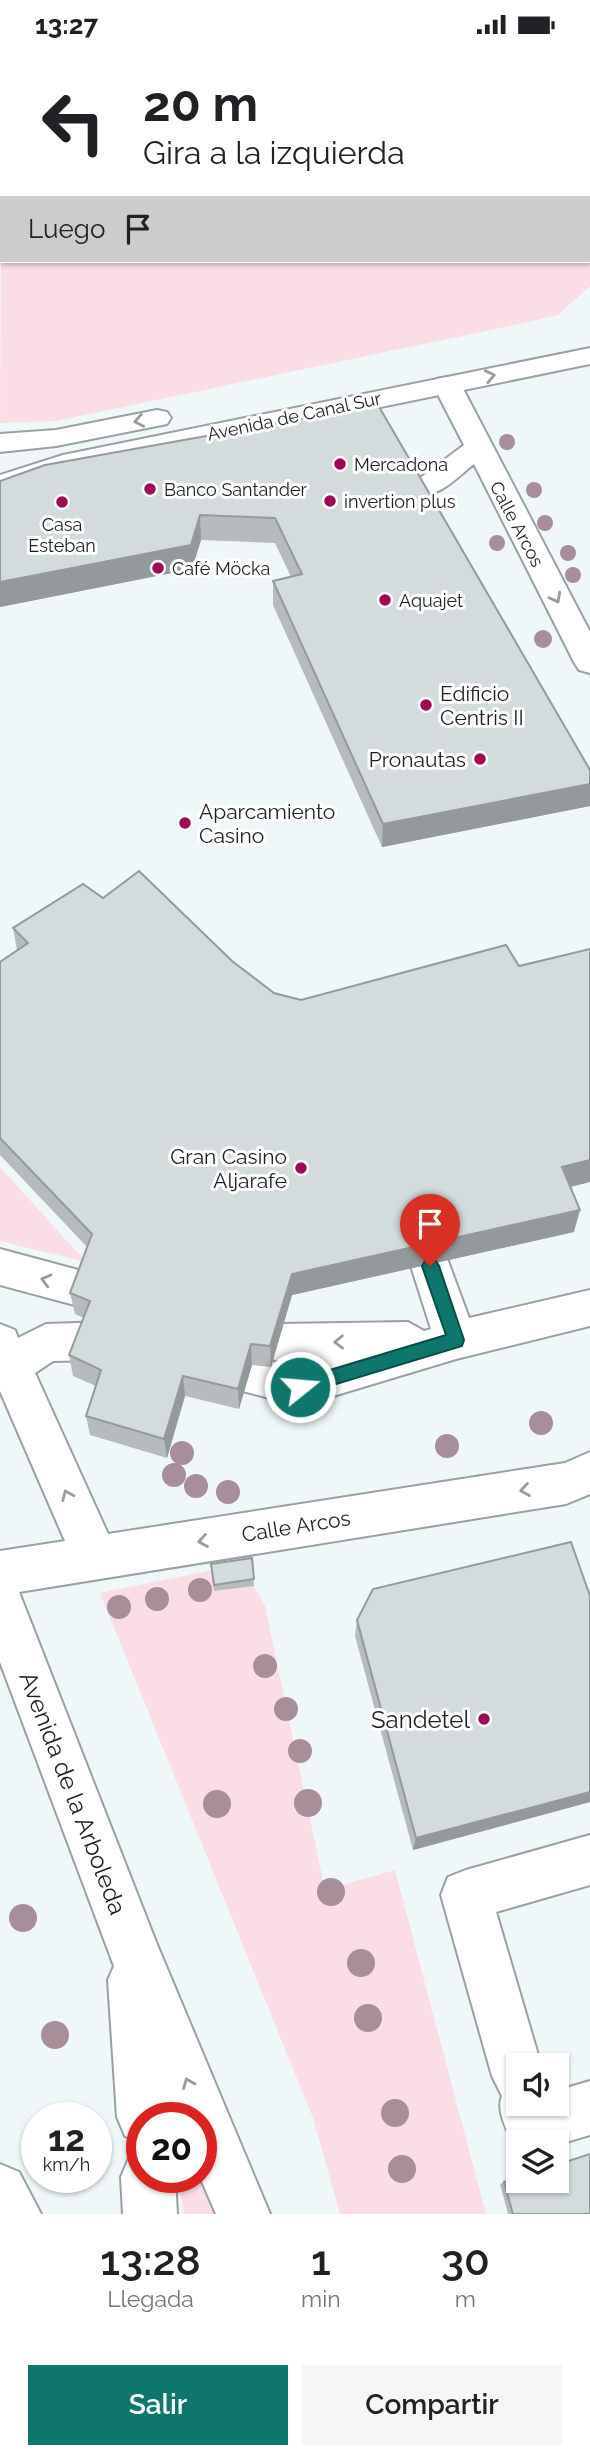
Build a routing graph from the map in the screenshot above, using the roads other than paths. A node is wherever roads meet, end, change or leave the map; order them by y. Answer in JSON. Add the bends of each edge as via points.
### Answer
{"nodes":[{"id":1,"x":590,"y":331,"type":"edge"},
{"id":2,"x":590,"y":355,"type":"edge"},
{"id":3,"x":392,"y":370,"type":"dead end"},
{"id":4,"x":447,"y":385,"type":"junction"},
{"id":5,"x":177,"y":414,"type":"dead end"},
{"id":6,"x":0,"y":443,"type":"edge"},
{"id":7,"x":478,"y":447,"type":"junction"},
{"id":8,"x":0,"y":484,"type":"edge"},
{"id":9,"x":426,"y":487,"type":"edge"},
{"id":10,"x":590,"y":662,"type":"edge"},
{"id":11,"x":430,"y":1266,"type":"edge"},
{"id":12,"x":0,"y":1267,"type":"edge"},
{"id":13,"x":590,"y":1308,"type":"edge"},
{"id":14,"x":456,"y":1340,"type":"junction"},
{"id":15,"x":5,"y":1355,"type":"edge"},
{"id":16,"x":590,"y":1473,"type":"edge"},
{"id":17,"x":94,"y":1557,"type":"junction"},
{"id":18,"x":0,"y":1573,"type":"edge"},
{"id":19,"x":0,"y":1601,"type":"edge"},
{"id":20,"x":590,"y":1860,"type":"edge"},
{"id":21,"x":132,"y":1947,"type":"junction"},
{"id":22,"x":512,"y":2053,"type":"edge"},
{"id":23,"x":143,"y":2102,"type":"edge"},
{"id":24,"x":590,"y":2108,"type":"edge"},
{"id":25,"x":569,"y":2114,"type":"edge"},
{"id":26,"x":530,"y":2116,"type":"edge"},
{"id":27,"x":563,"y":2116,"type":"edge"},
{"id":28,"x":0,"y":2191,"type":"edge"},
{"id":29,"x":149,"y":2193,"type":"edge"},
{"id":30,"x":14,"y":2214,"type":"edge"},
{"id":31,"x":150,"y":2214,"type":"edge"},
{"id":32,"x":243,"y":2214,"type":"edge"}],
"edges":[{"from":1,"to":3,"type":"street","name":"Avenida de Canal Sur"},
{"from":4,"to":2,"type":"street","name":"Avenida de Canal Sur","one_way":true},
{"from":4,"to":7,"type":"street","name":"Calle Arcos"},
{"from":4,"to":8,"type":"street","name":"Avenida de Canal Sur","via":[[63,464]]},
{"from":5,"to":6,"type":"street","name":"Avenida de Canal Sur","one_way":true,"via":[[55,438]]},
{"from":7,"to":9,"type":"street"},
{"from":7,"to":10,"type":"street","name":"Calle Arcos","one_way":true},
{"from":11,"to":14,"type":"street"},
{"from":14,"to":12,"type":"street","one_way":true,"via":[[281,1343]]},
{"from":13,"to":14,"type":"street"},
{"from":14,"to":15,"type":"street","via":[[300,1387],[106,1341],[46,1343]]},
{"from":17,"to":15,"type":"street","one_way":true},
{"from":16,"to":17,"type":"street","name":"Calle Arcos","one_way":true,"via":[[566,1483]]},
{"from":17,"to":18,"type":"street","name":"Calle Arcos"},
{"from":19,"to":21,"type":"street","name":"Avenida de la Arboleda"},
{"from":20,"to":22,"type":"street","via":[[466,1895]]},
{"from":21,"to":23,"type":"street","name":"Avenida de la Arboleda"},
{"from":32,"to":21,"type":"street","name":"Avenida de la Arboleda","one_way":true},
{"from":24,"to":25,"type":"street"},
{"from":26,"to":27,"type":"street","via":[[532,2125]]},
{"from":28,"to":30,"type":"street"},
{"from":29,"to":31,"type":"street"}]}
